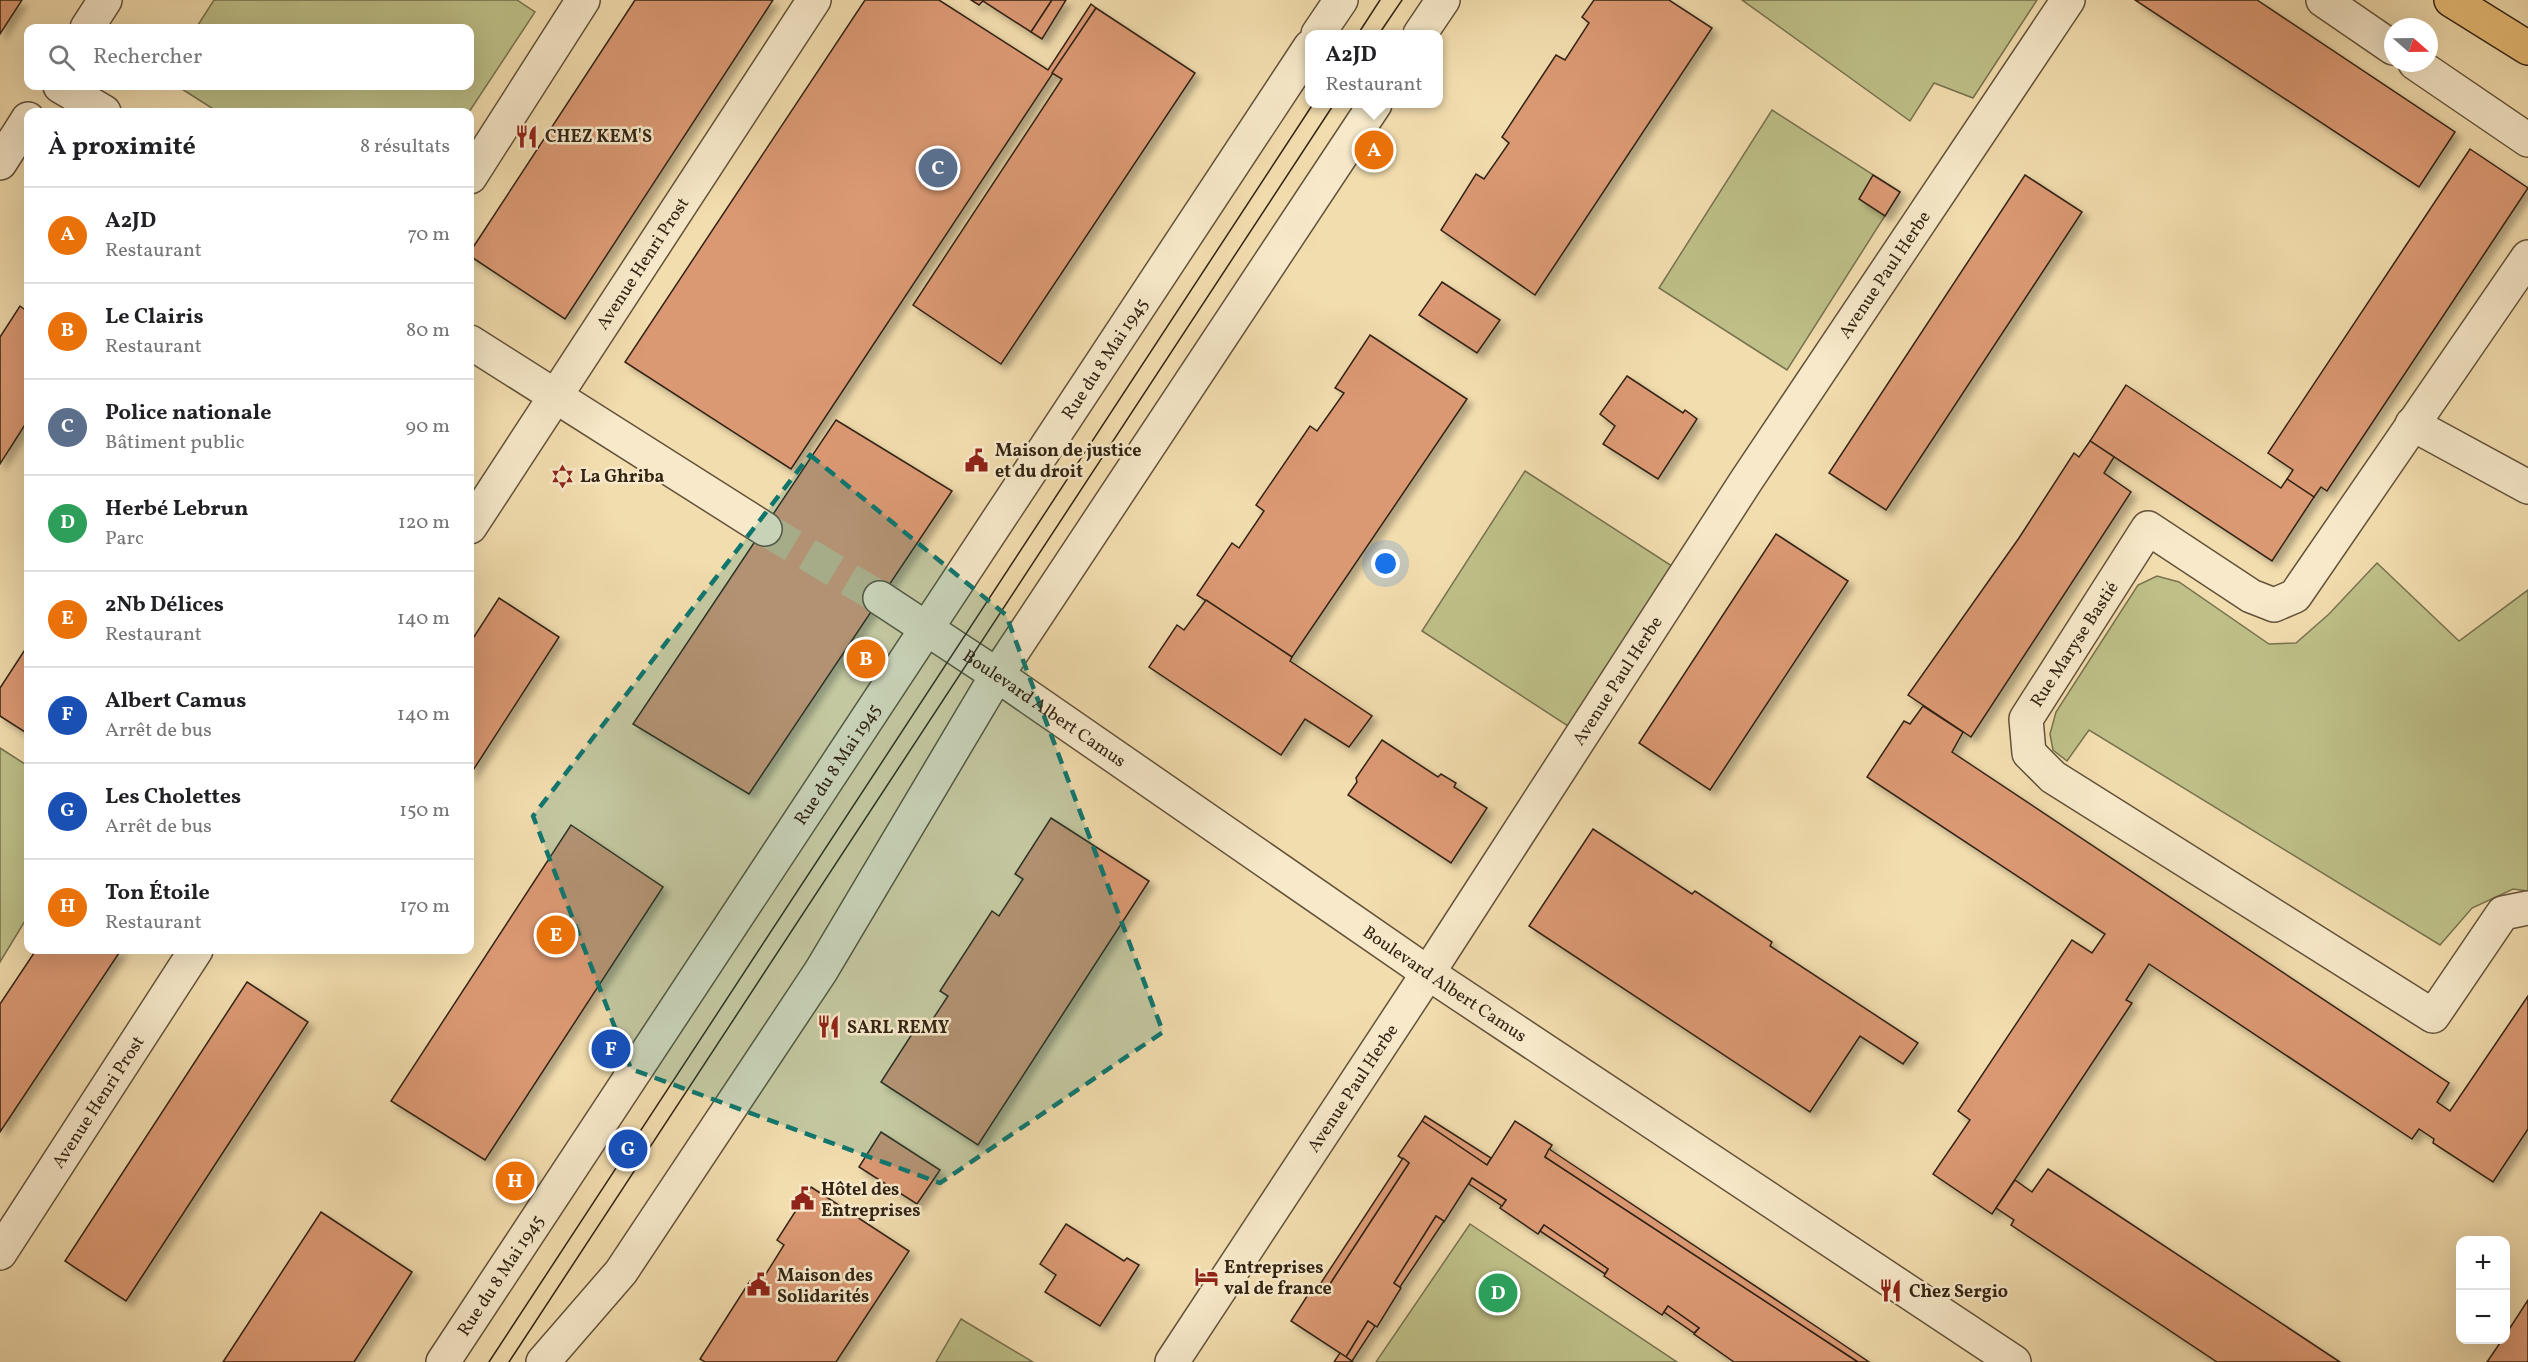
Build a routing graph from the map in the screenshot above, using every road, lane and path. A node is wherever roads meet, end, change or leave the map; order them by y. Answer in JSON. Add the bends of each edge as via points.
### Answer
{"nodes":[{"id":1,"x":105,"y":0,"type":"edge"},
{"id":2,"x":583,"y":0,"type":"edge"},
{"id":3,"x":814,"y":0,"type":"edge"},
{"id":4,"x":1341,"y":0,"type":"edge"},
{"id":5,"x":1443,"y":0,"type":"edge"},
{"id":6,"x":2068,"y":0,"type":"edge"},
{"id":7,"x":2323,"y":0,"type":"edge"},
{"id":8,"x":2451,"y":0,"type":"edge"},
{"id":9,"x":90,"y":24,"type":"edge"},
{"id":10,"x":1321,"y":30,"type":"edge"},
{"id":11,"x":1423,"y":30,"type":"edge"},
{"id":12,"x":2384,"y":42,"type":"edge"},
{"id":13,"x":2528,"y":48,"type":"edge"},
{"id":14,"x":1305,"y":55,"type":"edge"},
{"id":15,"x":2428,"y":72,"type":"edge"},
{"id":16,"x":47,"y":90,"type":"edge"},
{"id":17,"x":67,"y":90,"type":"edge"},
{"id":18,"x":36,"y":108,"type":"edge"},
{"id":19,"x":97,"y":108,"type":"edge"},
{"id":20,"x":1372,"y":108,"type":"edge"},
{"id":21,"x":24,"y":125,"type":"edge"},
{"id":22,"x":2528,"y":140,"type":"edge"},
{"id":23,"x":0,"y":163,"type":"edge"},
{"id":24,"x":474,"y":171,"type":"edge"},
{"id":25,"x":2528,"y":257,"type":"edge"},
{"id":26,"x":474,"y":344,"type":"edge"},
{"id":27,"x":555,"y":395,"type":"junction"},
{"id":28,"x":2412,"y":424,"type":"junction"},
{"id":29,"x":2528,"y":487,"type":"edge"},
{"id":30,"x":474,"y":521,"type":"edge"},
{"id":31,"x":765,"y":529,"type":"tunnel mouth"},
{"id":32,"x":880,"y":598,"type":"tunnel mouth"},
{"id":33,"x":926,"y":630,"type":"junction"},
{"id":34,"x":997,"y":675,"type":"junction"},
{"id":35,"x":2528,"y":908,"type":"edge"},
{"id":36,"x":193,"y":954,"type":"edge"},
{"id":37,"x":1428,"y":972,"type":"junction"},
{"id":38,"x":0,"y":1253,"type":"edge"},
{"id":39,"x":443,"y":1362,"type":"edge"},
{"id":40,"x":543,"y":1362,"type":"edge"},
{"id":41,"x":1172,"y":1362,"type":"edge"},
{"id":42,"x":2014,"y":1362,"type":"edge"}],
"edges":[{"from":1,"to":9,"type":"street"},
{"from":2,"to":24,"type":"street"},
{"from":3,"to":27,"type":"street","name":"Avenue Henri Prost"},
{"from":4,"to":10,"type":"street"},
{"from":5,"to":11,"type":"street"},
{"from":6,"to":37,"type":"street","name":"Avenue Paul Herbe","via":[[1746,481]]},
{"from":7,"to":12,"type":"street"},
{"from":8,"to":13,"type":"main road"},
{"from":14,"to":33,"type":"street","name":"Rue du 8 Mai 1945"},
{"from":15,"to":22,"type":"street"},
{"from":16,"to":18,"type":"street"},
{"from":17,"to":19,"type":"street"},
{"from":20,"to":34,"type":"street"},
{"from":21,"to":23,"type":"street"},
{"from":25,"to":28,"type":"street","name":"Rue Maryse Bastié"},
{"from":26,"to":27,"type":"street"},
{"from":27,"to":30,"type":"street","name":"Avenue Henri Prost"},
{"from":27,"to":31,"type":"street"},
{"from":28,"to":29,"type":"street"},
{"from":28,"to":35,"type":"street","name":"Rue Maryse Bastié","via":[[2295,596],[2274,605],[2251,596],[2148,528],[2026,719],[2029,753],[2053,777],[2433,1016],[2503,913]]},
{"from":32,"to":33,"type":"street","name":"Boulevard Albert Camus"},
{"from":33,"to":34,"type":"street","name":"Boulevard Albert Camus"},
{"from":33,"to":39,"type":"street","name":"Rue du 8 Mai 1945"},
{"from":34,"to":37,"type":"street","name":"Boulevard Albert Camus"},
{"from":34,"to":40,"type":"street","via":[[821,971],[621,1272]]},
{"from":36,"to":38,"type":"street","name":"Avenue Henri Prost"},
{"from":37,"to":41,"type":"street","name":"Avenue Paul Herbe"},
{"from":37,"to":42,"type":"street","name":"Boulevard Albert Camus"}]}
